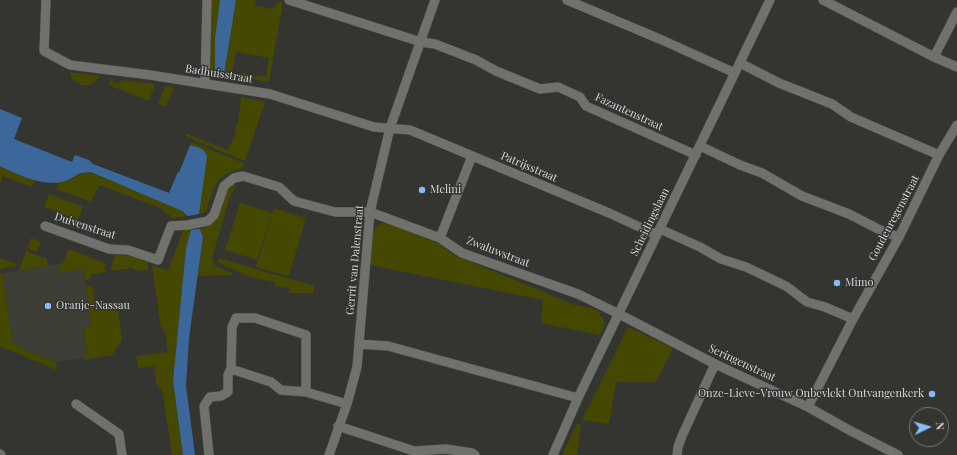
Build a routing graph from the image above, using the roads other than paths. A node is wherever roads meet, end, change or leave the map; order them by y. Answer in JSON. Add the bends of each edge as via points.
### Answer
{"nodes":[{"id":1,"x":46,"y":0,"type":"edge"},
{"id":2,"x":207,"y":0,"type":"edge"},
{"id":3,"x":289,"y":0,"type":"edge"},
{"id":4,"x":435,"y":0,"type":"edge"},
{"id":5,"x":567,"y":0,"type":"edge"},
{"id":6,"x":770,"y":0,"type":"edge"},
{"id":7,"x":823,"y":0,"type":"edge"},
{"id":8,"x":957,"y":12,"type":"edge"},
{"id":9,"x":421,"y":42,"type":"junction"},
{"id":10,"x":934,"y":57,"type":"junction"},
{"id":11,"x":740,"y":63,"type":"junction"},
{"id":12,"x":957,"y":67,"type":"edge"},
{"id":13,"x":735,"y":73,"type":"junction"},
{"id":14,"x":205,"y":84,"type":"junction"},
{"id":15,"x":957,"y":125,"type":"edge"},
{"id":16,"x":390,"y":128,"type":"junction"},
{"id":17,"x":700,"y":146,"type":"junction"},
{"id":18,"x":696,"y":155,"type":"junction"},
{"id":19,"x":940,"y":155,"type":"junction"},
{"id":20,"x":472,"y":156,"type":"junction"},
{"id":21,"x":370,"y":212,"type":"junction"},
{"id":22,"x":45,"y":226,"type":"dead end"},
{"id":23,"x":658,"y":232,"type":"junction"},
{"id":24,"x":899,"y":237,"type":"junction"},
{"id":25,"x":440,"y":238,"type":"junction"},
{"id":26,"x":619,"y":314,"type":"junction"},
{"id":27,"x":853,"y":319,"type":"junction"},
{"id":28,"x":359,"y":344,"type":"junction"},
{"id":29,"x":715,"y":364,"type":"junction"},
{"id":30,"x":231,"y":369,"type":"junction"},
{"id":31,"x":306,"y":392,"type":"junction"},
{"id":32,"x":578,"y":398,"type":"junction"},
{"id":33,"x":76,"y":404,"type":"dead end"},
{"id":34,"x":347,"y":404,"type":"junction"},
{"id":35,"x":808,"y":407,"type":"junction"},
{"id":36,"x":338,"y":426,"type":"junction"},
{"id":37,"x":122,"y":455,"type":"edge"},
{"id":38,"x":209,"y":455,"type":"edge"},
{"id":39,"x":329,"y":455,"type":"edge"},
{"id":40,"x":475,"y":455,"type":"edge"},
{"id":41,"x":553,"y":455,"type":"edge"},
{"id":42,"x":677,"y":455,"type":"edge"},
{"id":43,"x":898,"y":455,"type":"edge"}],
"edges":[{"from":1,"to":14,"type":"street","name":"Badhuisstraat","via":[[44,51],[70,65]]},
{"from":2,"to":14,"type":"street"},
{"from":3,"to":9,"type":"street","name":"Fazantenstraat"},
{"from":4,"to":9,"type":"street","name":"Gerrit van Dalenstraat"},
{"from":5,"to":13,"type":"street"},
{"from":6,"to":11,"type":"street","name":"Scheidingslaan"},
{"from":7,"to":10,"type":"street"},
{"from":8,"to":10,"type":"street"},
{"from":9,"to":16,"type":"street","name":"Gerrit van Dalenstraat"},
{"from":9,"to":18,"type":"street","name":"Fazantenstraat","via":[[435,44],[476,60],[540,89],[558,87],[580,96],[586,106]]},
{"from":10,"to":12,"type":"street"},
{"from":11,"to":13,"type":"street","name":"Scheidingslaan"},
{"from":11,"to":19,"type":"street","via":[[779,83],[832,104],[851,117]]},
{"from":13,"to":17,"type":"street","name":"Scheidingslaan"},
{"from":14,"to":16,"type":"street","name":"Badhuisstraat","via":[[270,94],[374,128]]},
{"from":15,"to":19,"type":"street","name":"Goudenregenstraat"},
{"from":16,"to":20,"type":"street","name":"Patrijsstraat","via":[[410,130]]},
{"from":16,"to":21,"type":"street","name":"Gerrit van Dalenstraat"},
{"from":17,"to":18,"type":"street","name":"Scheidingslaan"},
{"from":17,"to":24,"type":"street","via":[[762,173],[802,196]]},
{"from":18,"to":23,"type":"street","name":"Scheidingslaan"},
{"from":19,"to":24,"type":"street","name":"Goudenregenstraat"},
{"from":20,"to":23,"type":"street","name":"Patrijsstraat"},
{"from":20,"to":25,"type":"street"},
{"from":21,"to":22,"type":"street","name":"Duivenstraat","via":[[335,212],[294,201],[279,187],[243,176],[234,178],[224,186],[214,215],[208,221],[171,226],[158,260],[128,250],[108,249]]},
{"from":21,"to":25,"type":"street","name":"Zwaluwstraat"},
{"from":21,"to":28,"type":"street","name":"Gerrit van Dalenstraat"},
{"from":23,"to":26,"type":"street","name":"Scheidingslaan"},
{"from":23,"to":27,"type":"street","name":"Patrijsstraat","via":[[746,267],[786,286],[807,302]]},
{"from":24,"to":27,"type":"street","name":"Goudenregenstraat"},
{"from":25,"to":26,"type":"street","name":"Zwaluwstraat","via":[[462,252],[573,292]]},
{"from":26,"to":29,"type":"street","name":"Seringenstraat"},
{"from":26,"to":32,"type":"street","name":"Scheidingslaan"},
{"from":27,"to":35,"type":"street","name":"Goudenregenstraat"},
{"from":28,"to":32,"type":"street","via":[[388,346]]},
{"from":28,"to":34,"type":"street","name":"Gerrit van Dalenstraat","via":[[357,367]]},
{"from":29,"to":35,"type":"street","name":"Seringenstraat"},
{"from":29,"to":42,"type":"street","via":[[682,436]]},
{"from":30,"to":31,"type":"street","via":[[271,382],[281,390]]},
{"from":30,"to":31,"type":"street","via":[[232,327],[236,318],[255,318],[306,335]]},
{"from":30,"to":38,"type":"street","via":[[228,375],[228,392],[210,397],[204,406]]},
{"from":31,"to":34,"type":"street"},
{"from":32,"to":41,"type":"street","name":"Scheidingslaan"},
{"from":33,"to":37,"type":"street","via":[[119,434]]},
{"from":34,"to":36,"type":"street","name":"Gerrit van Dalenstraat"},
{"from":35,"to":43,"type":"street","name":"Seringenstraat"},
{"from":36,"to":39,"type":"street","name":"Gerrit van Dalenstraat"},
{"from":36,"to":40,"type":"street","via":[[414,451],[446,449]]}]}
